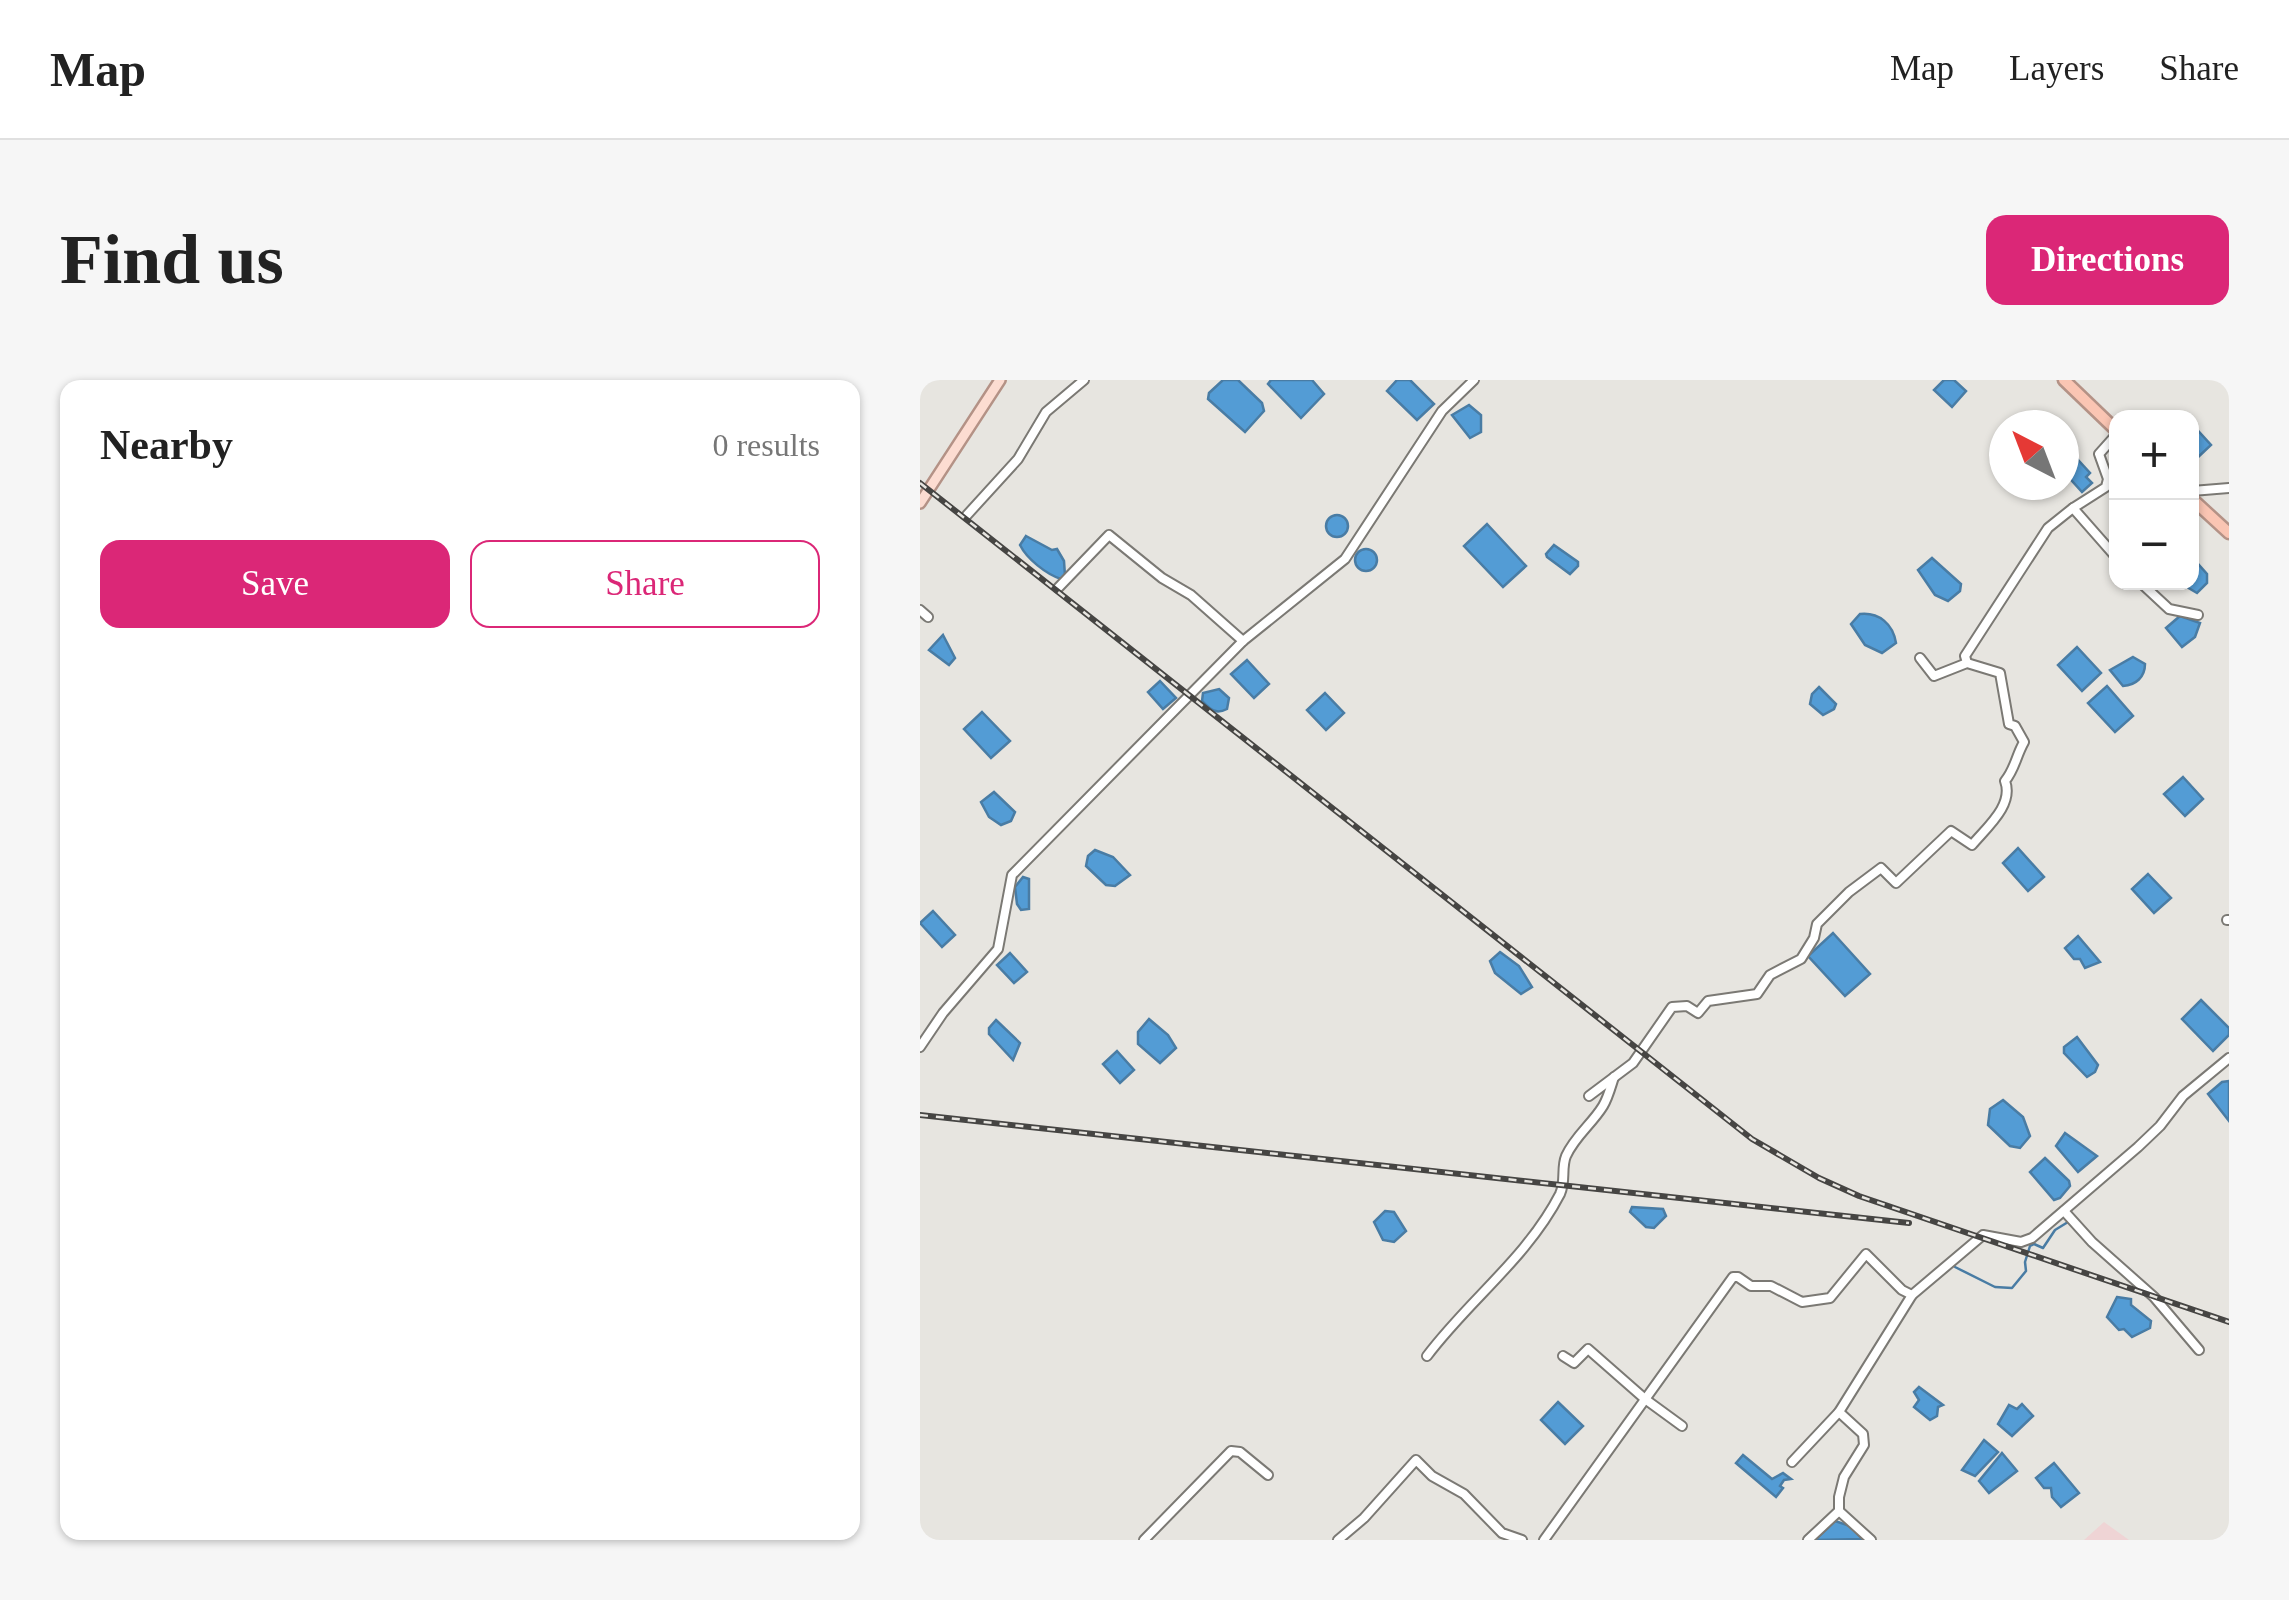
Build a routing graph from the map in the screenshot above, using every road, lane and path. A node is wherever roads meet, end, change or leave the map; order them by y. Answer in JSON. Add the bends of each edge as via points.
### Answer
{"nodes":[{"id":1,"x":1000,"y":380,"type":"edge"},
{"id":2,"x":1084,"y":380,"type":"edge"},
{"id":3,"x":1474,"y":380,"type":"edge"},
{"id":4,"x":2064,"y":380,"type":"edge"},
{"id":5,"x":2074,"y":380,"type":"edge"},
{"id":6,"x":2109,"y":415,"type":"edge"},
{"id":7,"x":2109,"y":426,"type":"edge"},
{"id":8,"x":2109,"y":442,"type":"edge"},
{"id":9,"x":2229,"y":488,"type":"edge"},
{"id":10,"x":2199,"y":496,"type":"edge"},
{"id":11,"x":2195,"y":500,"type":"edge"},
{"id":12,"x":2196,"y":500,"type":"edge"},
{"id":13,"x":920,"y":503,"type":"edge"},
{"id":14,"x":2073,"y":508,"type":"junction"},
{"id":15,"x":967,"y":515,"type":"dead end"},
{"id":16,"x":2229,"y":524,"type":"edge"},
{"id":17,"x":2229,"y":533,"type":"edge"},
{"id":18,"x":2109,"y":549,"type":"edge"},
{"id":19,"x":1058,"y":588,"type":"dead end"},
{"id":20,"x":2149,"y":590,"type":"edge"},
{"id":21,"x":920,"y":610,"type":"edge"},
{"id":22,"x":2198,"y":614,"type":"dead end"},
{"id":23,"x":928,"y":617,"type":"dead end"},
{"id":24,"x":1243,"y":641,"type":"junction"},
{"id":25,"x":1920,"y":658,"type":"dead end"},
{"id":26,"x":1967,"y":664,"type":"junction"},
{"id":27,"x":920,"y":1047,"type":"edge"},
{"id":28,"x":2229,"y":1058,"type":"edge"},
{"id":29,"x":1616,"y":1073,"type":"junction"},
{"id":30,"x":1589,"y":1096,"type":"dead end"},
{"id":31,"x":2064,"y":1210,"type":"junction"},
{"id":32,"x":1912,"y":1295,"type":"junction"},
{"id":33,"x":2199,"y":1350,"type":"dead end"},
{"id":34,"x":1427,"y":1356,"type":"dead end"},
{"id":35,"x":1563,"y":1356,"type":"dead end"},
{"id":36,"x":1646,"y":1399,"type":"junction"},
{"id":37,"x":1839,"y":1412,"type":"junction"},
{"id":38,"x":1682,"y":1426,"type":"dead end"},
{"id":39,"x":1792,"y":1462,"type":"dead end"},
{"id":40,"x":1268,"y":1475,"type":"dead end"},
{"id":41,"x":1839,"y":1510,"type":"junction"},
{"id":42,"x":1144,"y":1540,"type":"edge"},
{"id":43,"x":1338,"y":1540,"type":"edge"},
{"id":44,"x":1522,"y":1540,"type":"edge"},
{"id":45,"x":1544,"y":1540,"type":"edge"},
{"id":46,"x":1808,"y":1540,"type":"edge"},
{"id":47,"x":1871,"y":1540,"type":"edge"}],
"edges":[{"from":1,"to":13,"type":"main road"},
{"from":2,"to":15,"type":"street","via":[[1046,412],[1018,459]]},
{"from":3,"to":24,"type":"street","via":[[1442,411],[1345,560]]},
{"from":4,"to":7,"type":"highway"},
{"from":5,"to":6,"type":"highway"},
{"from":8,"to":14,"type":"street","via":[[2099,454],[2106,486]]},
{"from":9,"to":10,"type":"street"},
{"from":11,"to":17,"type":"highway"},
{"from":12,"to":16,"type":"highway"},
{"from":14,"to":18,"type":"street"},
{"from":14,"to":26,"type":"street","via":[[2048,528],[1965,656]]},
{"from":19,"to":24,"type":"street","via":[[1109,535]]},
{"from":20,"to":22,"type":"street","via":[[2169,608]]},
{"from":21,"to":23,"type":"street"},
{"from":24,"to":27,"type":"street","via":[[1012,875],[998,949]]},
{"from":25,"to":26,"type":"street","via":[[1934,676]]},
{"from":26,"to":29,"type":"street","via":[[2000,673],[2009,724],[2024,742],[2005,781],[2004,806],[1972,845],[1951,831],[1896,883],[1881,868],[1817,924],[1801,960],[1770,976],[1757,994],[1708,1001],[1698,1013],[1672,1007],[1633,1063]]},
{"from":28,"to":31,"type":"street"},
{"from":29,"to":30,"type":"street"},
{"from":29,"to":34,"type":"street","via":[[1604,1106],[1564,1160],[1562,1190],[1528,1244]]},
{"from":31,"to":32,"type":"street","via":[[2022,1242],[1983,1234]]},
{"from":31,"to":33,"type":"street"},
{"from":32,"to":36,"type":"street","via":[[1866,1254],[1830,1298],[1802,1302],[1733,1278]]},
{"from":32,"to":37,"type":"street"},
{"from":35,"to":36,"type":"street","via":[[1574,1363],[1588,1349]]},
{"from":36,"to":38,"type":"street"},
{"from":36,"to":45,"type":"street"},
{"from":37,"to":39,"type":"street"},
{"from":37,"to":41,"type":"street","via":[[1863,1434],[1864,1445],[1844,1478]]},
{"from":40,"to":42,"type":"street","via":[[1231,1451]]},
{"from":41,"to":46,"type":"street"},
{"from":41,"to":47,"type":"street"},
{"from":43,"to":44,"type":"street","via":[[1416,1460],[1464,1494],[1502,1533]]}]}
